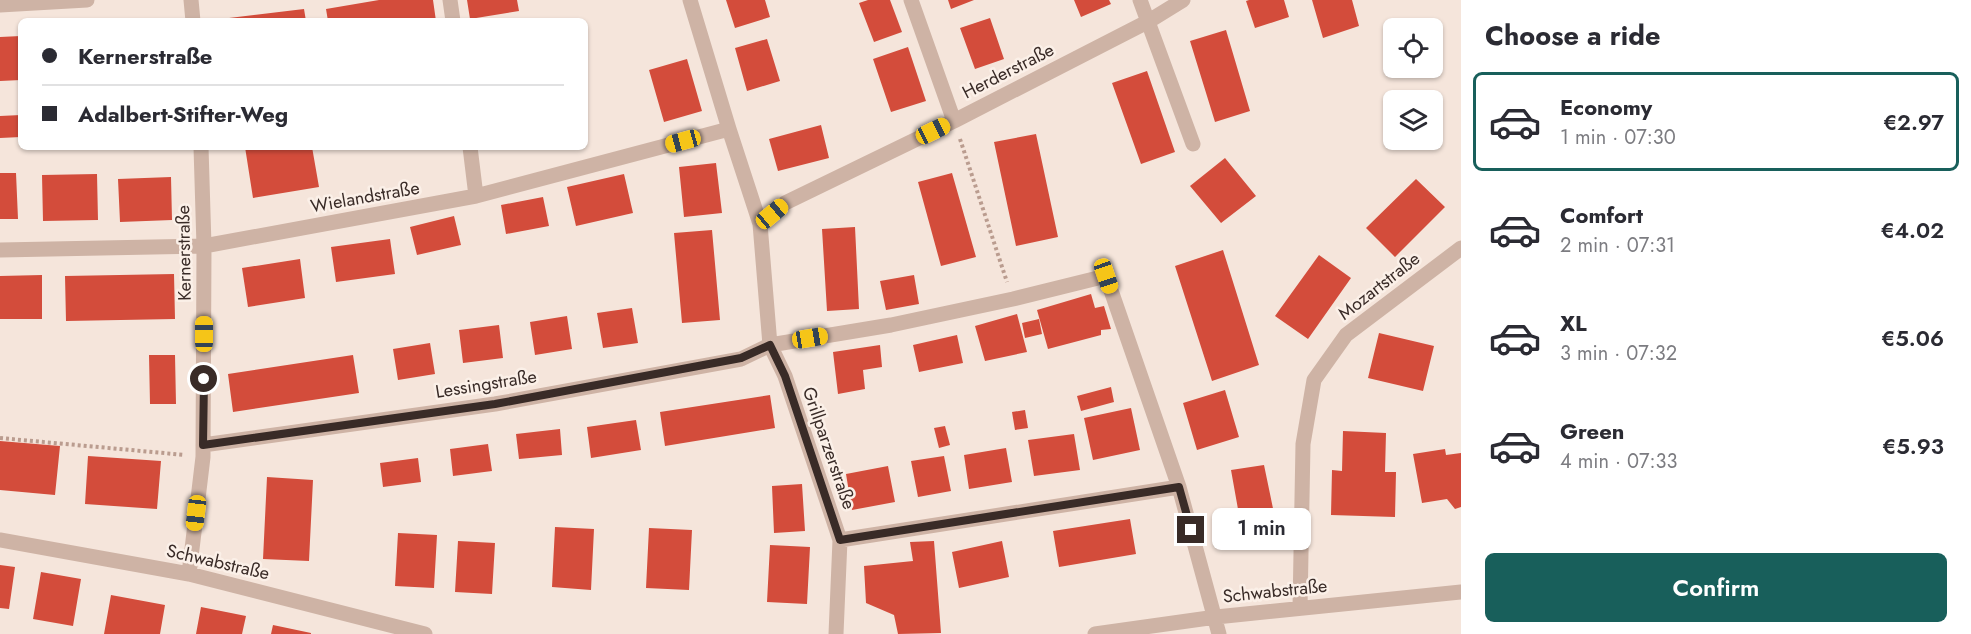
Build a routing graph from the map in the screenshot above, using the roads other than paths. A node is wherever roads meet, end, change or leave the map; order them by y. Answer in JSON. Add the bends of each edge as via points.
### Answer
{"nodes":[{"id":1,"x":87,"y":0,"type":"edge"},
{"id":2,"x":191,"y":0,"type":"edge"},
{"id":3,"x":450,"y":0,"type":"edge"},
{"id":4,"x":690,"y":0,"type":"edge"},
{"id":5,"x":911,"y":0,"type":"edge"},
{"id":6,"x":1140,"y":0,"type":"edge"},
{"id":7,"x":1183,"y":0,"type":"edge"},
{"id":8,"x":0,"y":5,"type":"edge"},
{"id":9,"x":193,"y":18,"type":"edge"},
{"id":10,"x":453,"y":18,"type":"edge"},
{"id":11,"x":1149,"y":21,"type":"junction"},
{"id":12,"x":954,"y":121,"type":"junction"},
{"id":13,"x":729,"y":129,"type":"junction"},
{"id":14,"x":1193,"y":144,"type":"dead end"},
{"id":15,"x":201,"y":150,"type":"edge"},
{"id":16,"x":470,"y":150,"type":"edge"},
{"id":17,"x":476,"y":196,"type":"junction"},
{"id":18,"x":760,"y":224,"type":"junction"},
{"id":19,"x":204,"y":246,"type":"junction"},
{"id":20,"x":1461,"y":248,"type":"edge"},
{"id":21,"x":0,"y":250,"type":"edge"},
{"id":22,"x":770,"y":345,"type":"junction"},
{"id":23,"x":203,"y":451,"type":"junction"},
{"id":24,"x":1179,"y":487,"type":"junction"},
{"id":25,"x":0,"y":540,"type":"edge"},
{"id":26,"x":840,"y":540,"type":"junction"},
{"id":27,"x":189,"y":574,"type":"junction"},
{"id":28,"x":1461,"y":592,"type":"edge"},
{"id":29,"x":1300,"y":608,"type":"junction"},
{"id":30,"x":1216,"y":617,"type":"junction"},
{"id":31,"x":426,"y":634,"type":"edge"},
{"id":32,"x":836,"y":634,"type":"edge"},
{"id":33,"x":1095,"y":634,"type":"edge"},
{"id":34,"x":1219,"y":634,"type":"edge"}],
"edges":[{"from":1,"to":8,"type":"street"},
{"from":2,"to":9,"type":"street"},
{"from":3,"to":10,"type":"street"},
{"from":4,"to":13,"type":"street","name":"Grillparzerstraße"},
{"from":5,"to":12,"type":"street"},
{"from":6,"to":11,"type":"street"},
{"from":7,"to":11,"type":"street","name":"Herderstraße"},
{"from":11,"to":12,"type":"street","name":"Herderstraße"},
{"from":11,"to":14,"type":"street"},
{"from":12,"to":18,"type":"street","name":"Herderstraße","via":[[785,203]]},
{"from":13,"to":17,"type":"street","name":"Wielandstraße"},
{"from":13,"to":18,"type":"street","name":"Grillparzerstraße"},
{"from":15,"to":19,"type":"street","name":"Kernerstraße"},
{"from":16,"to":17,"type":"street"},
{"from":17,"to":19,"type":"street","name":"Wielandstraße"},
{"from":18,"to":22,"type":"street","name":"Grillparzerstraße"},
{"from":19,"to":21,"type":"street","name":"Wielandstraße"},
{"from":19,"to":23,"type":"street","name":"Kernerstraße"},
{"from":20,"to":29,"type":"street","name":"Mozartstraße","via":[[1346,335],[1314,380],[1304,444]]},
{"from":22,"to":23,"type":"street","name":"Lessingstraße","via":[[741,358],[495,404]]},
{"from":22,"to":24,"type":"street","name":"Lessingstraße","via":[[891,325],[1106,276]]},
{"from":22,"to":26,"type":"street","name":"Grillparzerstraße","via":[[785,376]]},
{"from":23,"to":27,"type":"street","name":"Kernerstraße"},
{"from":24,"to":26,"type":"street"},
{"from":24,"to":30,"type":"street"},
{"from":25,"to":27,"type":"street","name":"Schwabstraße"},
{"from":26,"to":32,"type":"street","name":"Grillparzerstraße"},
{"from":27,"to":31,"type":"street","name":"Schwabstraße"},
{"from":28,"to":29,"type":"street","name":"Schwabstraße"},
{"from":29,"to":30,"type":"street","name":"Schwabstraße"},
{"from":30,"to":33,"type":"street","name":"Schwabstraße"},
{"from":30,"to":34,"type":"street"}]}
